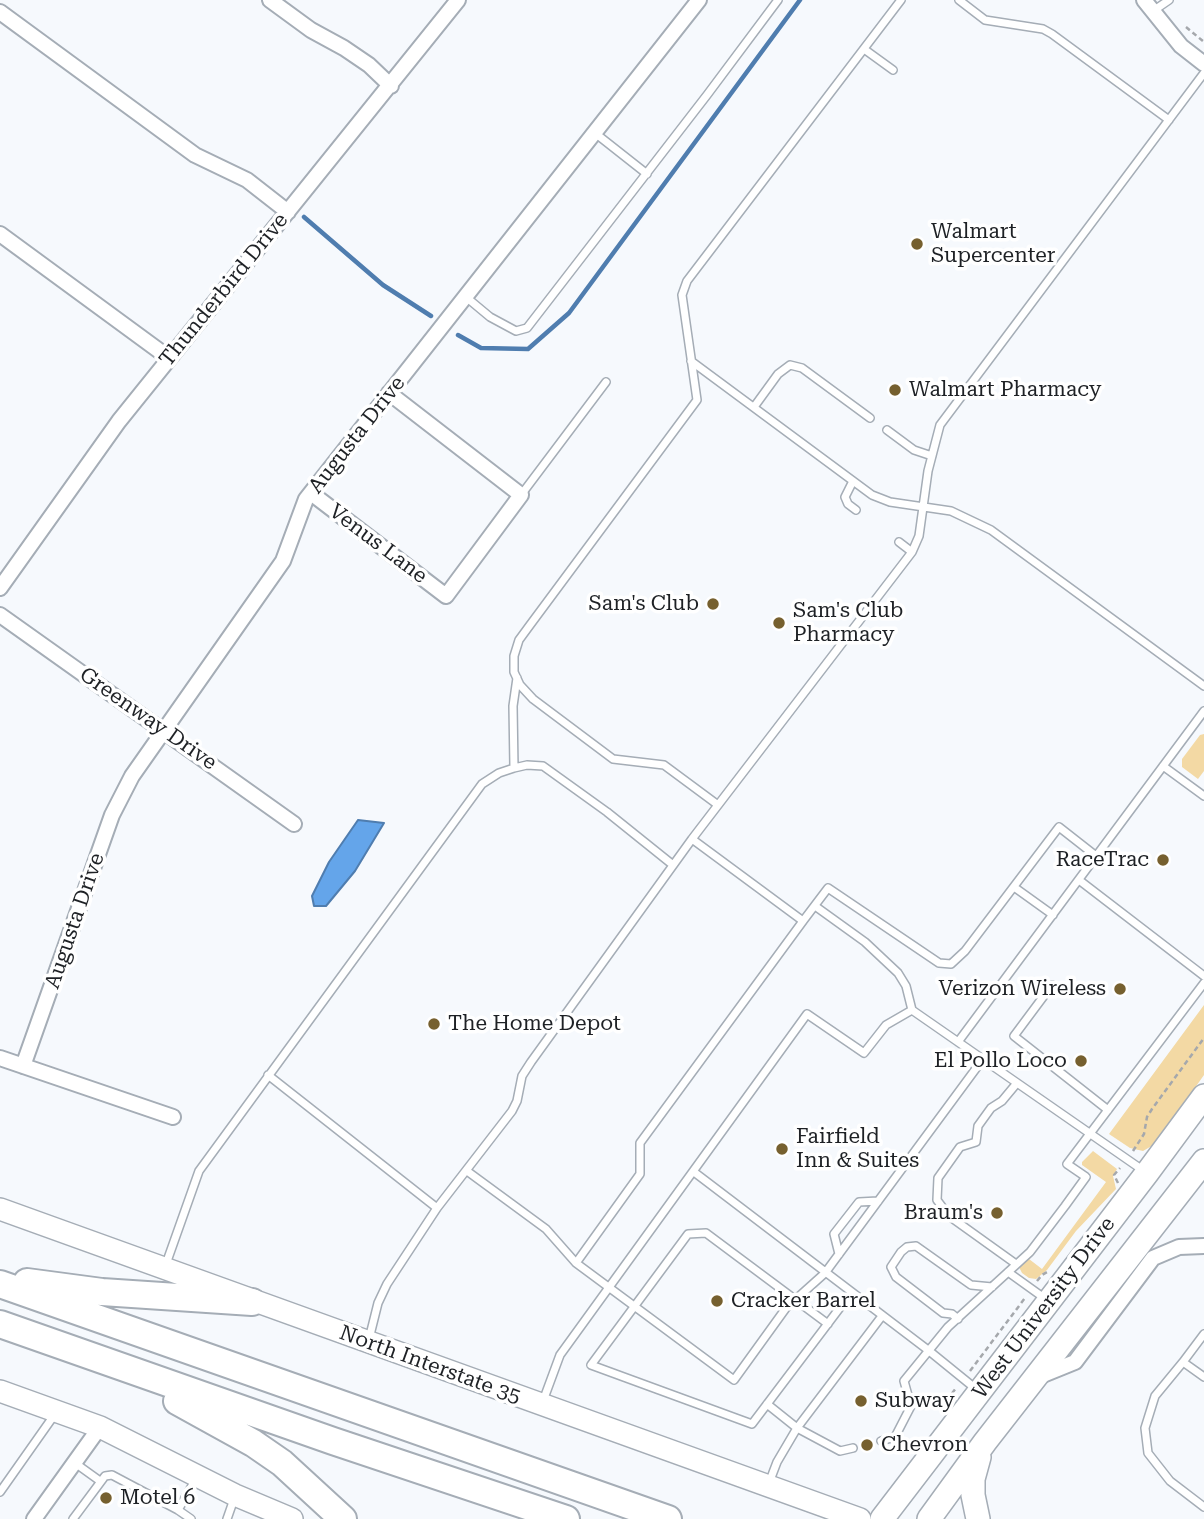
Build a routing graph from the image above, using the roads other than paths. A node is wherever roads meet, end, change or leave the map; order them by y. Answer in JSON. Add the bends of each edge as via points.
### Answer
{"nodes":[{"id":1,"x":270,"y":0,"type":"edge"},
{"id":2,"x":458,"y":0,"type":"edge"},
{"id":3,"x":699,"y":0,"type":"edge"},
{"id":4,"x":778,"y":0,"type":"edge"},
{"id":5,"x":901,"y":0,"type":"edge"},
{"id":6,"x":958,"y":0,"type":"edge"},
{"id":7,"x":1169,"y":0,"type":"edge"},
{"id":8,"x":1148,"y":5,"type":"edge"},
{"id":9,"x":0,"y":12,"type":"edge"},
{"id":10,"x":864,"y":49,"type":"junction"},
{"id":11,"x":1204,"y":64,"type":"edge"},
{"id":12,"x":892,"y":70,"type":"dead end"},
{"id":13,"x":1204,"y":73,"type":"edge"},
{"id":14,"x":391,"y":86,"type":"junction"},
{"id":15,"x":1169,"y":120,"type":"junction"},
{"id":16,"x":594,"y":133,"type":"junction"},
{"id":17,"x":646,"y":174,"type":"junction"},
{"id":18,"x":288,"y":212,"type":"junction"},
{"id":19,"x":0,"y":234,"type":"edge"},
{"id":20,"x":465,"y":297,"type":"junction"},
{"id":21,"x":169,"y":358,"type":"junction"},
{"id":22,"x":691,"y":361,"type":"junction"},
{"id":23,"x":606,"y":382,"type":"dead end"},
{"id":24,"x":389,"y":393,"type":"junction"},
{"id":25,"x":754,"y":407,"type":"junction"},
{"id":26,"x":870,"y":418,"type":"dead end"},
{"id":27,"x":887,"y":430,"type":"dead end"},
{"id":28,"x":932,"y":456,"type":"junction"},
{"id":29,"x":853,"y":481,"type":"junction"},
{"id":30,"x":311,"y":493,"type":"junction"},
{"id":31,"x":521,"y":495,"type":"junction"},
{"id":32,"x":924,"y":505,"type":"junction"},
{"id":33,"x":856,"y":510,"type":"dead end"},
{"id":34,"x":899,"y":542,"type":"dead end"},
{"id":35,"x":912,"y":552,"type":"junction"},
{"id":36,"x":0,"y":588,"type":"edge"},
{"id":37,"x":0,"y":615,"type":"edge"},
{"id":38,"x":517,"y":678,"type":"junction"},
{"id":39,"x":1204,"y":686,"type":"edge"},
{"id":40,"x":1204,"y":711,"type":"edge"},
{"id":41,"x":164,"y":730,"type":"junction"},
{"id":42,"x":1163,"y":766,"type":"junction"},
{"id":43,"x":514,"y":768,"type":"junction"},
{"id":44,"x":1204,"y":796,"type":"edge"},
{"id":45,"x":718,"y":805,"type":"junction"},
{"id":46,"x":294,"y":824,"type":"dead end"},
{"id":47,"x":692,"y":839,"type":"junction"},
{"id":48,"x":1096,"y":856,"type":"junction"},
{"id":49,"x":673,"y":865,"type":"junction"},
{"id":50,"x":1079,"y":880,"type":"junction"},
{"id":51,"x":1014,"y":887,"type":"junction"},
{"id":52,"x":815,"y":906,"type":"junction"},
{"id":53,"x":1053,"y":915,"type":"junction"},
{"id":54,"x":803,"y":921,"type":"junction"},
{"id":55,"x":1204,"y":975,"type":"edge"},
{"id":56,"x":1204,"y":984,"type":"edge"},
{"id":57,"x":1052,"y":985,"type":"dead end"},
{"id":58,"x":912,"y":1010,"type":"junction"},
{"id":59,"x":958,"y":1042,"type":"junction"},
{"id":60,"x":0,"y":1058,"type":"edge"},
{"id":61,"x":983,"y":1059,"type":"junction"},
{"id":62,"x":23,"y":1066,"type":"junction"},
{"id":63,"x":268,"y":1075,"type":"junction"},
{"id":64,"x":1017,"y":1083,"type":"junction"},
{"id":65,"x":1204,"y":1096,"type":"edge"},
{"id":66,"x":1108,"y":1110,"type":"junction"},
{"id":67,"x":173,"y":1117,"type":"dead end"},
{"id":68,"x":1090,"y":1134,"type":"junction"},
{"id":69,"x":1204,"y":1161,"type":"edge"},
{"id":70,"x":467,"y":1171,"type":"junction"},
{"id":71,"x":694,"y":1172,"type":"junction"},
{"id":72,"x":1147,"y":1173,"type":"junction"},
{"id":73,"x":1177,"y":1196,"type":"junction"},
{"id":74,"x":878,"y":1201,"type":"junction"},
{"id":75,"x":437,"y":1208,"type":"junction"},
{"id":76,"x":0,"y":1209,"type":"edge"},
{"id":77,"x":1204,"y":1246,"type":"edge"},
{"id":78,"x":839,"y":1254,"type":"junction"},
{"id":79,"x":576,"y":1263,"type":"junction"},
{"id":80,"x":1016,"y":1264,"type":"junction"},
{"id":81,"x":164,"y":1269,"type":"junction"},
{"id":82,"x":1008,"y":1272,"type":"junction"},
{"id":83,"x":825,"y":1273,"type":"junction"},
{"id":84,"x":0,"y":1277,"type":"edge"},
{"id":85,"x":0,"y":1284,"type":"edge"},
{"id":86,"x":609,"y":1287,"type":"junction"},
{"id":87,"x":992,"y":1287,"type":"junction"},
{"id":88,"x":851,"y":1293,"type":"junction"},
{"id":89,"x":795,"y":1300,"type":"junction"},
{"id":90,"x":252,"y":1301,"type":"junction"},
{"id":91,"x":1049,"y":1302,"type":"junction"},
{"id":92,"x":634,"y":1304,"type":"junction"},
{"id":93,"x":882,"y":1316,"type":"junction"},
{"id":94,"x":958,"y":1319,"type":"junction"},
{"id":95,"x":0,"y":1324,"type":"edge"},
{"id":96,"x":828,"y":1324,"type":"junction"},
{"id":97,"x":1204,"y":1334,"type":"edge"},
{"id":98,"x":368,"y":1343,"type":"junction"},
{"id":99,"x":928,"y":1350,"type":"junction"},
{"id":100,"x":1183,"y":1362,"type":"junction"},
{"id":101,"x":118,"y":1366,"type":"junction"},
{"id":102,"x":1204,"y":1377,"type":"edge"},
{"id":103,"x":1034,"y":1379,"type":"junction"},
{"id":104,"x":0,"y":1391,"type":"edge"},
{"id":105,"x":980,"y":1392,"type":"junction"},
{"id":106,"x":767,"y":1404,"type":"junction"},
{"id":107,"x":541,"y":1405,"type":"junction"},
{"id":108,"x":57,"y":1411,"type":"junction"},
{"id":109,"x":100,"y":1427,"type":"junction"},
{"id":110,"x":797,"y":1428,"type":"junction"},
{"id":111,"x":881,"y":1441,"type":"dead end"},
{"id":112,"x":985,"y":1442,"type":"junction"},
{"id":113,"x":853,"y":1448,"type":"dead end"},
{"id":114,"x":74,"y":1462,"type":"junction"},
{"id":115,"x":197,"y":1476,"type":"junction"},
{"id":116,"x":100,"y":1482,"type":"junction"},
{"id":117,"x":768,"y":1487,"type":"junction"},
{"id":118,"x":0,"y":1492,"type":"edge"},
{"id":119,"x":235,"y":1495,"type":"junction"},
{"id":120,"x":794,"y":1497,"type":"junction"},
{"id":121,"x":1204,"y":1507,"type":"edge"},
{"id":122,"x":178,"y":1510,"type":"junction"},
{"id":123,"x":556,"y":1515,"type":"edge"},
{"id":124,"x":34,"y":1519,"type":"edge"},
{"id":125,"x":73,"y":1519,"type":"edge"},
{"id":126,"x":191,"y":1519,"type":"edge"},
{"id":127,"x":227,"y":1519,"type":"edge"},
{"id":128,"x":292,"y":1519,"type":"edge"},
{"id":129,"x":342,"y":1519,"type":"edge"},
{"id":130,"x":668,"y":1519,"type":"edge"},
{"id":131,"x":816,"y":1519,"type":"edge"},
{"id":132,"x":860,"y":1519,"type":"edge"},
{"id":133,"x":882,"y":1519,"type":"edge"},
{"id":134,"x":929,"y":1519,"type":"edge"},
{"id":135,"x":978,"y":1519,"type":"edge"}],
"edges":[{"from":1,"to":14,"type":"street","via":[[369,65]]},
{"from":2,"to":14,"type":"street","name":"Thunderbird Drive"},
{"from":3,"to":16,"type":"street","name":"Augusta Drive"},
{"from":4,"to":17,"type":"lane"},
{"from":5,"to":10,"type":"lane"},
{"from":6,"to":15,"type":"lane","via":[[985,20],[1043,29]]},
{"from":7,"to":8,"type":"lane"},
{"from":8,"to":11,"type":"street","via":[[1181,46]]},
{"from":9,"to":18,"type":"street","via":[[195,155],[247,180]]},
{"from":10,"to":12,"type":"lane"},
{"from":10,"to":22,"type":"lane","via":[[687,281],[682,295]]},
{"from":13,"to":15,"type":"lane"},
{"from":14,"to":18,"type":"street","name":"Thunderbird Drive"},
{"from":15,"to":28,"type":"lane","via":[[940,425]]},
{"from":16,"to":17,"type":"lane"},
{"from":16,"to":20,"type":"street","name":"Augusta Drive"},
{"from":17,"to":20,"type":"lane","via":[[527,328],[516,331]]},
{"from":18,"to":21,"type":"street","name":"Thunderbird Drive"},
{"from":19,"to":21,"type":"street"},
{"from":20,"to":24,"type":"street","name":"Augusta Drive"},
{"from":21,"to":36,"type":"street","name":"Thunderbird Drive"},
{"from":22,"to":25,"type":"lane"},
{"from":22,"to":38,"type":"lane","via":[[697,400],[519,640],[514,656]]},
{"from":23,"to":31,"type":"lane"},
{"from":24,"to":30,"type":"street","name":"Augusta Drive"},
{"from":24,"to":31,"type":"street"},
{"from":25,"to":26,"type":"lane","via":[[790,365],[802,368]]},
{"from":25,"to":29,"type":"lane"},
{"from":27,"to":28,"type":"lane","via":[[914,450]]},
{"from":28,"to":32,"type":"lane"},
{"from":29,"to":32,"type":"lane","via":[[890,502]]},
{"from":29,"to":33,"type":"lane","via":[[845,497]]},
{"from":30,"to":31,"type":"street","name":"Venus Lane","via":[[446,596]]},
{"from":30,"to":41,"type":"street","name":"Augusta Drive","via":[[283,561]]},
{"from":32,"to":35,"type":"lane"},
{"from":32,"to":39,"type":"lane","via":[[961,515],[990,530]]},
{"from":34,"to":35,"type":"lane"},
{"from":35,"to":45,"type":"lane"},
{"from":37,"to":41,"type":"street","name":"Greenway Drive"},
{"from":38,"to":43,"type":"lane"},
{"from":38,"to":45,"type":"lane","via":[[533,699],[613,759],[664,765]]},
{"from":40,"to":42,"type":"lane"},
{"from":41,"to":46,"type":"street","name":"Greenway Drive"},
{"from":41,"to":62,"type":"street","name":"Augusta Drive","via":[[112,815]]},
{"from":42,"to":44,"type":"lane"},
{"from":42,"to":48,"type":"lane"},
{"from":43,"to":49,"type":"lane","via":[[543,766]]},
{"from":43,"to":63,"type":"lane","via":[[482,783]]},
{"from":45,"to":47,"type":"lane"},
{"from":47,"to":49,"type":"lane"},
{"from":47,"to":54,"type":"lane"},
{"from":48,"to":50,"type":"lane"},
{"from":48,"to":51,"type":"lane","via":[[1059,827]]},
{"from":49,"to":70,"type":"lane","via":[[531,1062],[512,1111]]},
{"from":50,"to":53,"type":"lane"},
{"from":50,"to":55,"type":"lane"},
{"from":51,"to":52,"type":"lane","via":[[951,964],[939,963],[828,888]]},
{"from":51,"to":53,"type":"lane"},
{"from":52,"to":54,"type":"lane"},
{"from":52,"to":58,"type":"lane","via":[[898,973]]},
{"from":53,"to":59,"type":"lane"},
{"from":54,"to":79,"type":"lane","via":[[640,1143],[640,1174]]},
{"from":56,"to":66,"type":"lane"},
{"from":57,"to":66,"type":"lane","via":[[1014,1036]]},
{"from":58,"to":59,"type":"lane"},
{"from":58,"to":71,"type":"lane","via":[[886,1025],[864,1053],[807,1014]]},
{"from":59,"to":61,"type":"lane"},
{"from":60,"to":62,"type":"street"},
{"from":61,"to":64,"type":"lane"},
{"from":61,"to":74,"type":"lane"},
{"from":62,"to":67,"type":"street"},
{"from":63,"to":75,"type":"lane"},
{"from":63,"to":81,"type":"lane","via":[[199,1171]]},
{"from":64,"to":68,"type":"lane"},
{"from":64,"to":80,"type":"lane","via":[[978,1126],[976,1142],[960,1147],[938,1178],[937,1200],[948,1216]]},
{"from":65,"to":72,"type":"main road","name":"West University Drive"},
{"from":66,"to":68,"type":"lane"},
{"from":68,"to":72,"type":"lane"},
{"from":68,"to":80,"type":"lane","via":[[1067,1164],[1086,1177]]},
{"from":69,"to":73,"type":"main road","name":"West University Drive"},
{"from":70,"to":75,"type":"lane"},
{"from":70,"to":79,"type":"lane","via":[[546,1229]]},
{"from":71,"to":83,"type":"lane"},
{"from":71,"to":86,"type":"lane"},
{"from":72,"to":73,"type":"main road"},
{"from":72,"to":91,"type":"main road","name":"West University Drive"},
{"from":73,"to":103,"type":"main road","name":"West University Drive"},
{"from":74,"to":78,"type":"lane"},
{"from":74,"to":78,"type":"lane","via":[[859,1202],[834,1234]]},
{"from":75,"to":98,"type":"lane","via":[[387,1284]]},
{"from":76,"to":81,"type":"main road","name":"North Interstate 35"},
{"from":77,"to":103,"type":"street","via":[[1179,1247],[1153,1258],[1074,1362]]},
{"from":78,"to":83,"type":"lane"},
{"from":79,"to":86,"type":"lane"},
{"from":80,"to":82,"type":"lane"},
{"from":81,"to":90,"type":"main road","name":"North Interstate 35"},
{"from":82,"to":87,"type":"lane"},
{"from":82,"to":91,"type":"lane"},
{"from":83,"to":88,"type":"lane"},
{"from":83,"to":89,"type":"lane"},
{"from":84,"to":90,"type":"highway","via":[[102,1292]]},
{"from":85,"to":130,"type":"highway"},
{"from":86,"to":92,"type":"lane"},
{"from":86,"to":107,"type":"lane","via":[[560,1355]]},
{"from":87,"to":94,"type":"lane"},
{"from":87,"to":94,"type":"lane","via":[[971,1285],[916,1246],[901,1252],[891,1267],[896,1277]]},
{"from":88,"to":93,"type":"lane"},
{"from":88,"to":96,"type":"lane"},
{"from":89,"to":92,"type":"lane","via":[[706,1233],[688,1234]]},
{"from":89,"to":92,"type":"lane","via":[[734,1380]]},
{"from":89,"to":96,"type":"lane"},
{"from":90,"to":98,"type":"main road","name":"North Interstate 35"},
{"from":91,"to":105,"type":"main road","name":"West University Drive"},
{"from":92,"to":106,"type":"lane","via":[[591,1365],[752,1424]]},
{"from":93,"to":99,"type":"lane"},
{"from":93,"to":110,"type":"lane"},
{"from":94,"to":99,"type":"lane"},
{"from":95,"to":101,"type":"highway"},
{"from":96,"to":106,"type":"lane"},
{"from":97,"to":100,"type":"lane"},
{"from":98,"to":107,"type":"main road","name":"North Interstate 35"},
{"from":99,"to":105,"type":"lane"},
{"from":99,"to":111,"type":"lane","via":[[904,1381],[911,1406],[895,1437]]},
{"from":100,"to":102,"type":"lane"},
{"from":100,"to":121,"type":"lane","via":[[1156,1396],[1145,1428],[1148,1453],[1170,1481]]},
{"from":101,"to":123,"type":"highway"},
{"from":101,"to":129,"type":"highway","via":[[253,1443],[282,1463]]},
{"from":103,"to":112,"type":"main road","name":"West University Drive"},
{"from":104,"to":108,"type":"main road"},
{"from":105,"to":133,"type":"main road","name":"West University Drive"},
{"from":106,"to":110,"type":"lane"},
{"from":107,"to":117,"type":"main road","name":"North Interstate 35"},
{"from":108,"to":109,"type":"main road"},
{"from":108,"to":118,"type":"lane"},
{"from":109,"to":114,"type":"street"},
{"from":109,"to":115,"type":"main road"},
{"from":110,"to":113,"type":"lane","via":[[840,1451]]},
{"from":110,"to":117,"type":"lane"},
{"from":112,"to":134,"type":"main road","name":"West University Drive"},
{"from":112,"to":135,"type":"main road","via":[[973,1479]]},
{"from":114,"to":116,"type":"lane"},
{"from":114,"to":124,"type":"street"},
{"from":115,"to":119,"type":"main road"},
{"from":115,"to":122,"type":"lane"},
{"from":116,"to":122,"type":"lane","via":[[112,1475]]},
{"from":116,"to":125,"type":"lane"},
{"from":117,"to":120,"type":"main road","name":"North Interstate 35"},
{"from":119,"to":127,"type":"lane"},
{"from":119,"to":128,"type":"main road"},
{"from":120,"to":131,"type":"main road"},
{"from":120,"to":132,"type":"main road","name":"North Interstate 35"},
{"from":122,"to":126,"type":"lane"}]}
